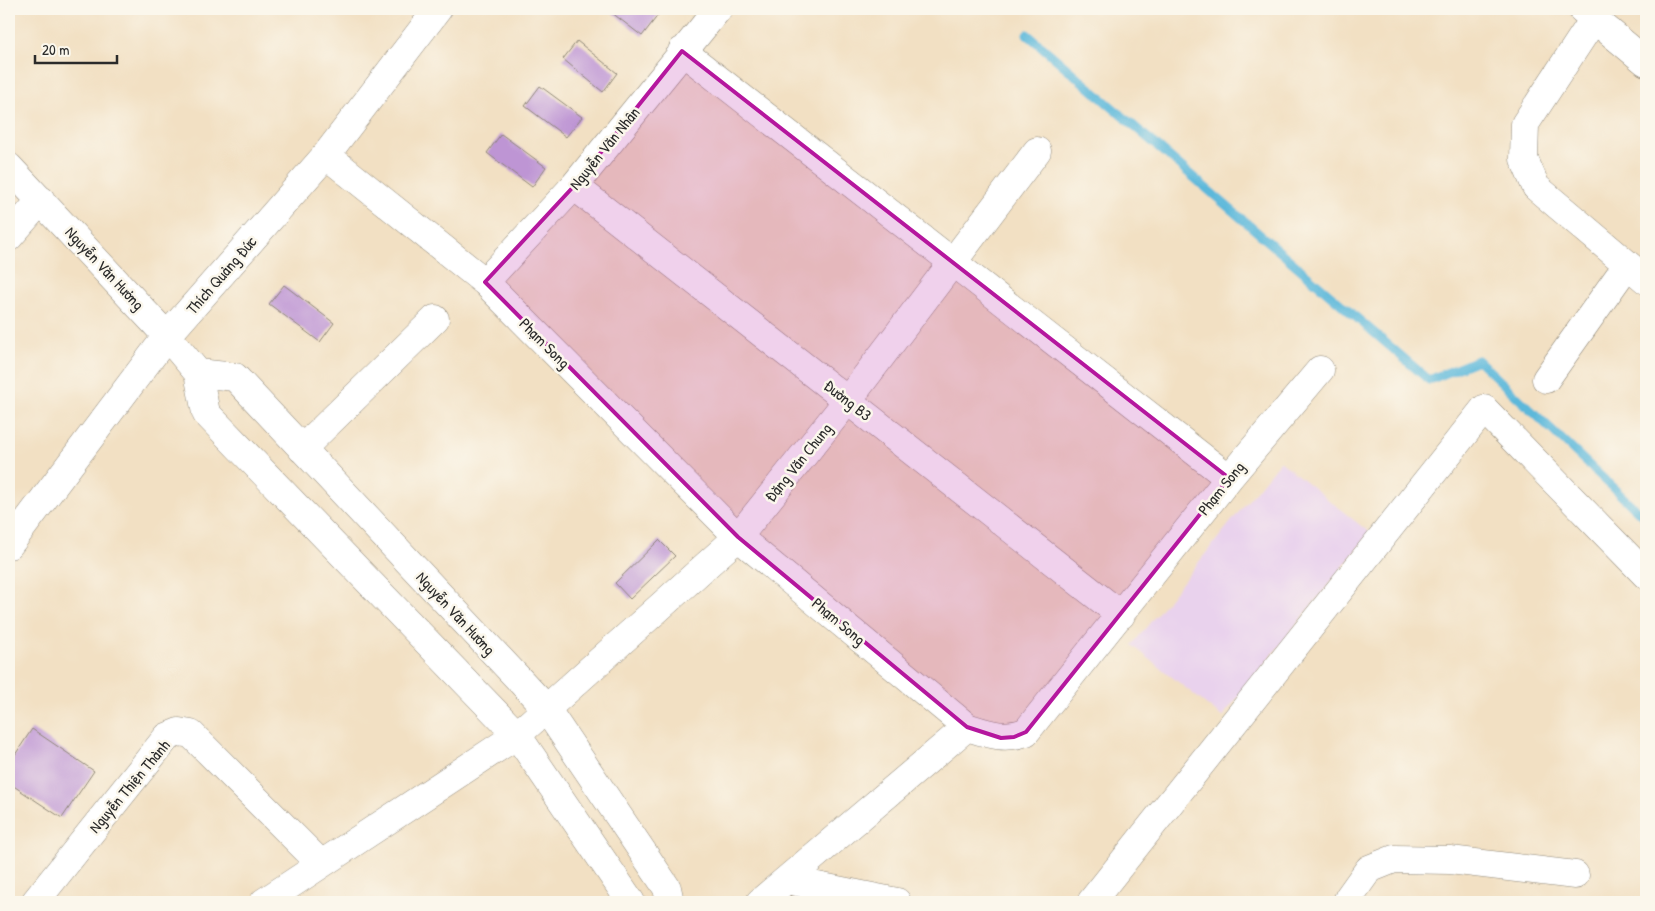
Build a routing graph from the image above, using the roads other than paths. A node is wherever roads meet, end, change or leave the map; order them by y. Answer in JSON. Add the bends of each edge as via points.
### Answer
{"nodes":[{"id":1,"x":438,"y":9,"type":"edge"},
{"id":2,"x":718,"y":9,"type":"edge"},
{"id":3,"x":1588,"y":14,"type":"edge"},
{"id":4,"x":682,"y":51,"type":"junction"},
{"id":5,"x":1646,"y":62,"type":"edge"},
{"id":6,"x":1037,"y":151,"type":"dead end"},
{"id":7,"x":326,"y":155,"type":"junction"},
{"id":8,"x":9,"y":167,"type":"edge"},
{"id":9,"x":574,"y":186,"type":"junction"},
{"id":10,"x":41,"y":200,"type":"junction"},
{"id":11,"x":9,"y":237,"type":"edge"},
{"id":12,"x":952,"y":262,"type":"junction"},
{"id":13,"x":1637,"y":272,"type":"edge"},
{"id":14,"x":485,"y":282,"type":"junction"},
{"id":15,"x":434,"y":319,"type":"dead end"},
{"id":16,"x":167,"y":336,"type":"junction"},
{"id":17,"x":1320,"y":370,"type":"dead end"},
{"id":18,"x":198,"y":373,"type":"junction"},
{"id":19,"x":1546,"y":379,"type":"dead end"},
{"id":20,"x":848,"y":400,"type":"junction"},
{"id":21,"x":302,"y":450,"type":"junction"},
{"id":22,"x":1229,"y":478,"type":"junction"},
{"id":23,"x":738,"y":537,"type":"junction"},
{"id":24,"x":9,"y":545,"type":"edge"},
{"id":25,"x":1646,"y":575,"type":"edge"},
{"id":26,"x":1121,"y":615,"type":"junction"},
{"id":27,"x":545,"y":707,"type":"junction"},
{"id":28,"x":967,"y":727,"type":"junction"},
{"id":29,"x":517,"y":735,"type":"junction"},
{"id":30,"x":321,"y":864,"type":"junction"},
{"id":31,"x":1575,"y":875,"type":"dead end"},
{"id":32,"x":787,"y":880,"type":"junction"},
{"id":33,"x":35,"y":902,"type":"edge"},
{"id":34,"x":264,"y":902,"type":"edge"},
{"id":35,"x":631,"y":902,"type":"edge"},
{"id":36,"x":670,"y":902,"type":"edge"},
{"id":37,"x":760,"y":902,"type":"edge"},
{"id":38,"x":898,"y":902,"type":"edge"},
{"id":39,"x":1091,"y":902,"type":"edge"},
{"id":40,"x":1348,"y":902,"type":"edge"}],
"edges":[{"from":1,"to":7,"type":"street","name":"Thích Quảng Đức"},
{"from":2,"to":4,"type":"street","name":"Nguyễn Văn Nhân"},
{"from":3,"to":5,"type":"street"},
{"from":3,"to":13,"type":"street","via":[[1525,124],[1524,159],[1536,188]]},
{"from":4,"to":9,"type":"street","name":"Nguyễn Văn Nhân"},
{"from":4,"to":12,"type":"street"},
{"from":6,"to":12,"type":"street","name":"Đặng Văn Chung"},
{"from":7,"to":14,"type":"street","name":"Phạm Song"},
{"from":7,"to":16,"type":"street","name":"Thích Quảng Đức"},
{"from":8,"to":10,"type":"street","name":"Nguyễn Văn Hưởng"},
{"from":9,"to":14,"type":"street","name":"Nguyễn Văn Nhân"},
{"from":9,"to":20,"type":"street","name":"Đường B3"},
{"from":10,"to":11,"type":"street"},
{"from":10,"to":16,"type":"street","name":"Nguyễn Văn Hưởng"},
{"from":12,"to":20,"type":"street","name":"Đặng Văn Chung"},
{"from":12,"to":22,"type":"street"},
{"from":13,"to":19,"type":"street"},
{"from":14,"to":23,"type":"street","name":"Phạm Song"},
{"from":15,"to":21,"type":"street"},
{"from":16,"to":18,"type":"street","name":"Nguyễn Văn Hưởng"},
{"from":16,"to":24,"type":"street","name":"Thích Quảng Đức"},
{"from":17,"to":22,"type":"street","name":"Phạm Song"},
{"from":18,"to":21,"type":"street","name":"Nguyễn Văn Hưởng","via":[[235,378]]},
{"from":18,"to":29,"type":"street","name":"Nguyễn Văn Hưởng","via":[[206,413]]},
{"from":20,"to":23,"type":"street","name":"Đặng Văn Chung"},
{"from":20,"to":26,"type":"street","name":"Đường B3"},
{"from":21,"to":27,"type":"street","name":"Nguyễn Văn Hưởng"},
{"from":22,"to":26,"type":"street","name":"Phạm Song"},
{"from":23,"to":27,"type":"street","name":"Đặng Văn Chung"},
{"from":23,"to":28,"type":"street","name":"Phạm Song"},
{"from":25,"to":39,"type":"street","via":[[1484,409]]},
{"from":26,"to":28,"type":"street","name":"Phạm Song","via":[[1026,732],[1001,738]]},
{"from":27,"to":29,"type":"street","name":"Đặng Văn Chung"},
{"from":27,"to":36,"type":"street","name":"Nguyễn Văn Hưởng","via":[[667,888]]},
{"from":28,"to":32,"type":"street"},
{"from":29,"to":30,"type":"street","name":"Đặng Văn Chung"},
{"from":29,"to":35,"type":"street","name":"Nguyễn Văn Hưởng"},
{"from":30,"to":33,"type":"street","name":"Nguyễn Thiện Thành","via":[[191,734],[178,732],[166,737]]},
{"from":30,"to":34,"type":"street","name":"Đặng Văn Chung"},
{"from":31,"to":40,"type":"street","via":[[1450,860],[1394,859],[1369,869]]},
{"from":32,"to":37,"type":"street"},
{"from":32,"to":38,"type":"street"}]}
